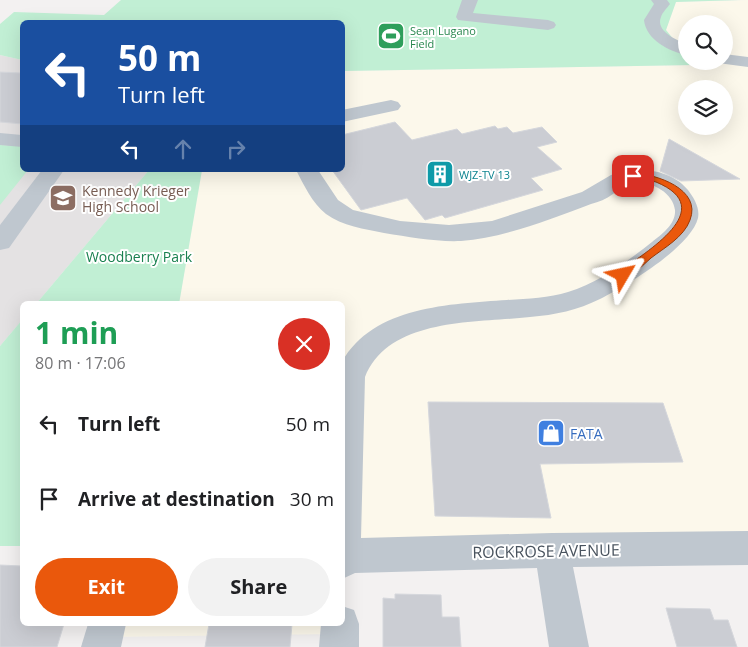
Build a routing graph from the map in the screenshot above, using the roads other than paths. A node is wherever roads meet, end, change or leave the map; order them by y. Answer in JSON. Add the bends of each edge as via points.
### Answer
{"nodes":[{"id":1,"x":470,"y":0,"type":"edge"},
{"id":2,"x":659,"y":0,"type":"edge"},
{"id":3,"x":548,"y":25,"type":"dead end"},
{"id":4,"x":678,"y":46,"type":"edge"},
{"id":5,"x":733,"y":60,"type":"edge"},
{"id":6,"x":748,"y":62,"type":"edge"},
{"id":7,"x":391,"y":106,"type":"dead end"},
{"id":8,"x":345,"y":115,"type":"edge"},
{"id":9,"x":0,"y":139,"type":"edge"},
{"id":10,"x":20,"y":141,"type":"edge"},
{"id":11,"x":52,"y":172,"type":"edge"},
{"id":12,"x":308,"y":172,"type":"edge"},
{"id":13,"x":0,"y":242,"type":"edge"},
{"id":14,"x":345,"y":492,"type":"edge"},
{"id":15,"x":748,"y":548,"type":"edge"},
{"id":16,"x":552,"y":550,"type":"junction"},
{"id":17,"x":345,"y":556,"type":"edge"},
{"id":18,"x":106,"y":626,"type":"edge"},
{"id":19,"x":340,"y":626,"type":"edge"},
{"id":20,"x":101,"y":647,"type":"edge"},
{"id":21,"x":339,"y":647,"type":"edge"},
{"id":22,"x":569,"y":647,"type":"edge"}],
"edges":[{"from":1,"to":3,"type":"street","via":[[464,17]]},
{"from":2,"to":4,"type":"street","via":[[662,4],[652,23],[666,40]]},
{"from":5,"to":6,"type":"street"},
{"from":7,"to":8,"type":"street"},
{"from":9,"to":10,"type":"street"},
{"from":11,"to":13,"type":"street"},
{"from":12,"to":14,"type":"street","via":[[332,207],[353,218],[436,234],[489,230],[593,196],[620,178],[633,176],[645,176],[673,187],[687,210],[685,221],[661,247],[623,275],[580,298],[535,307],[444,316],[394,330],[376,340],[364,350],[350,377]]},
{"from":15,"to":16,"type":"street","name":"ROCKROSE AVENUE"},
{"from":16,"to":17,"type":"street","name":"ROCKROSE AVENUE"},
{"from":16,"to":22,"type":"street"},
{"from":18,"to":20,"type":"street"},
{"from":19,"to":21,"type":"street"}]}
